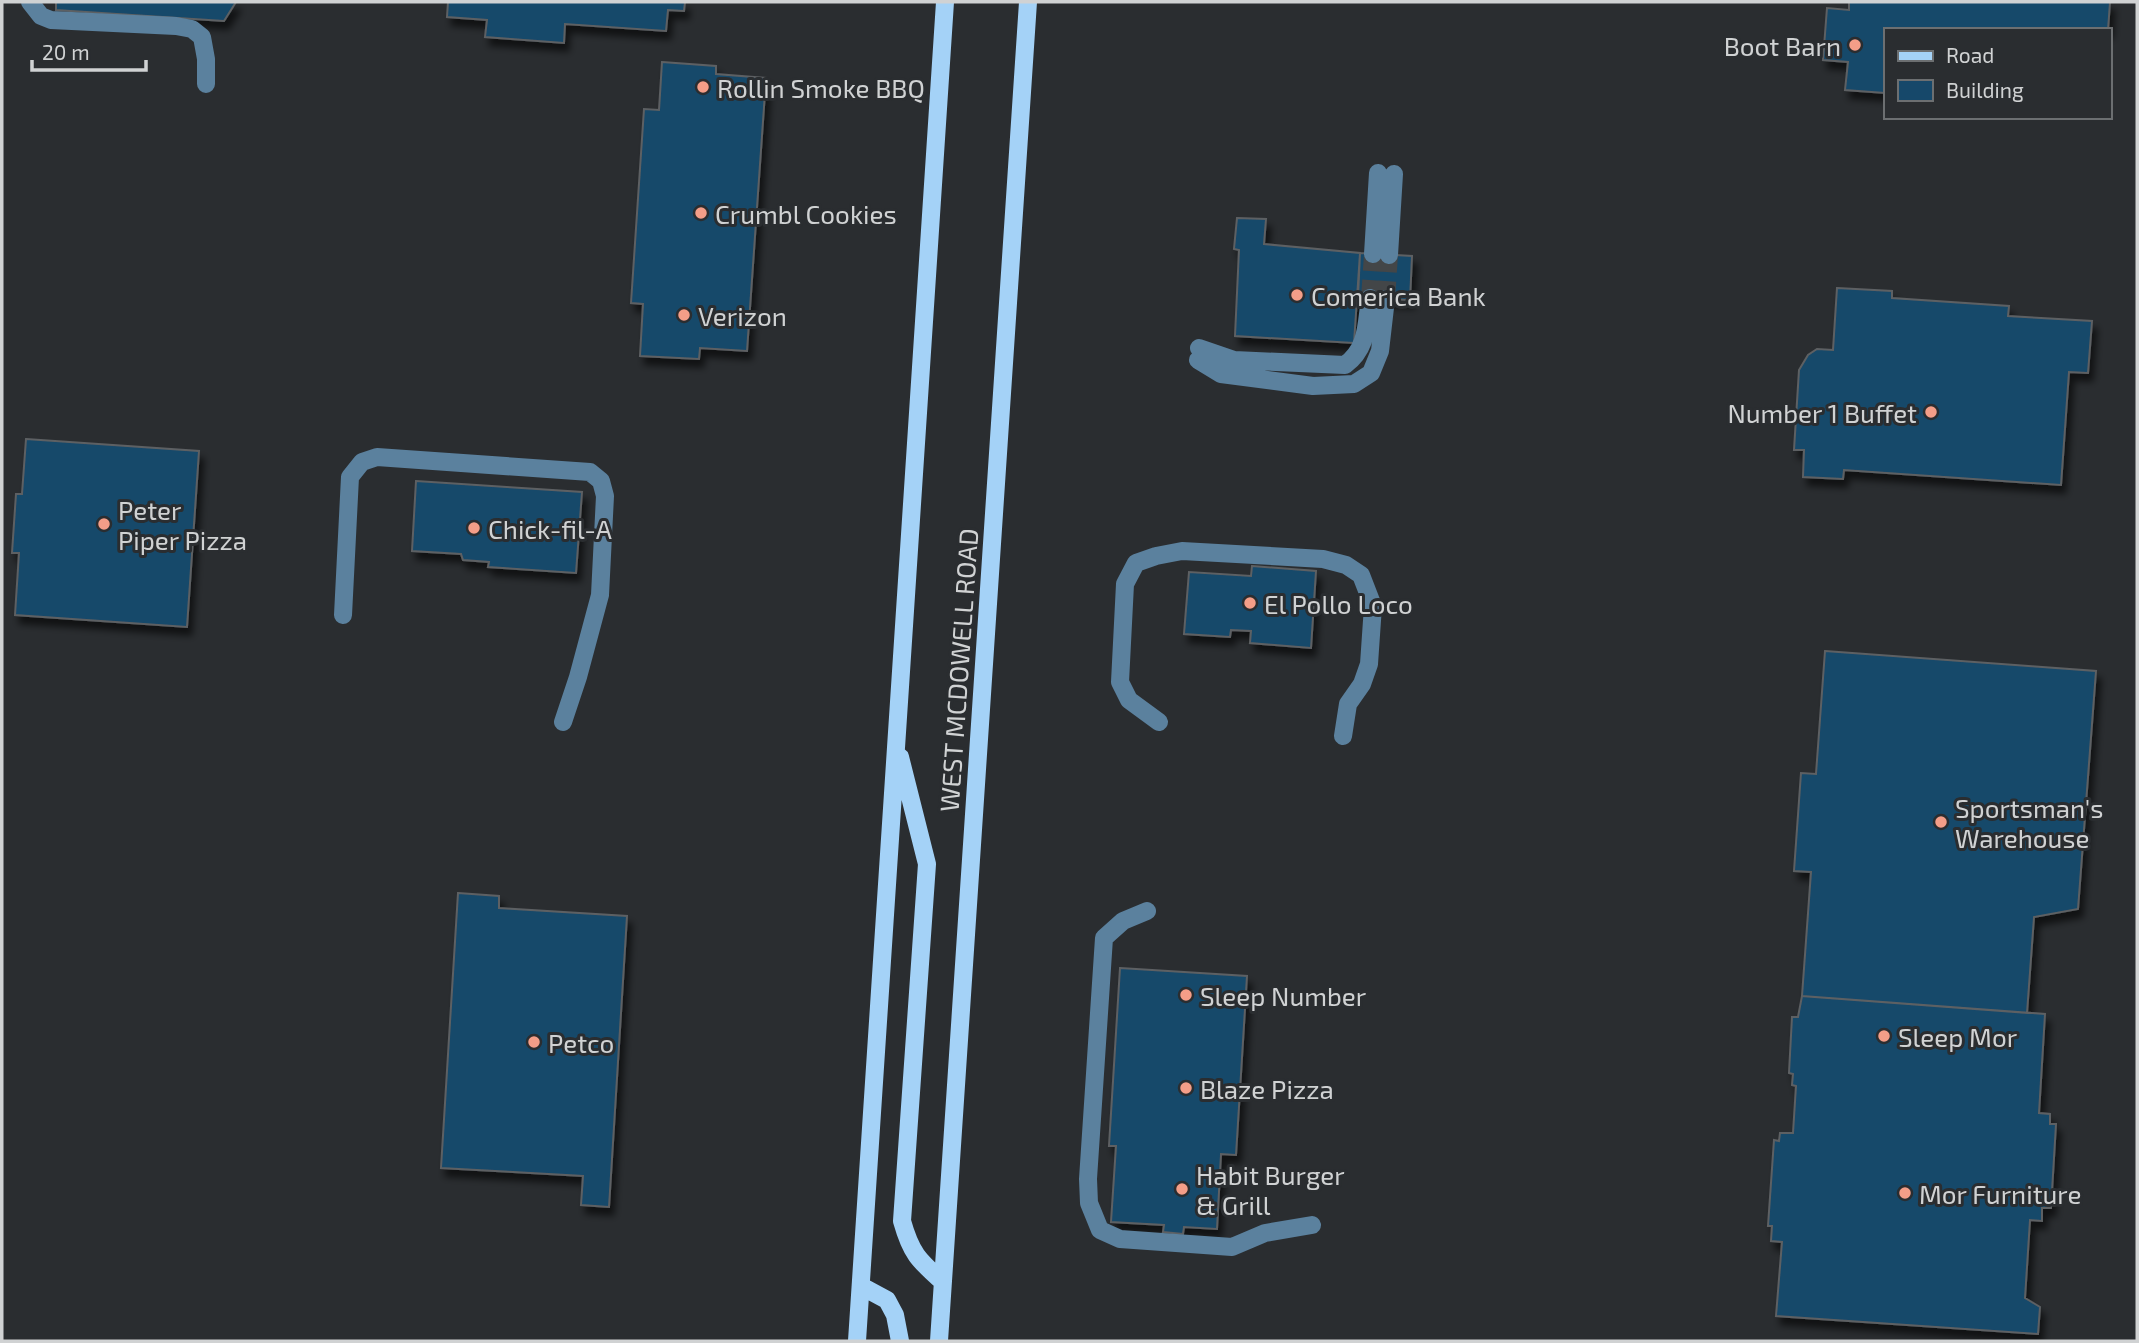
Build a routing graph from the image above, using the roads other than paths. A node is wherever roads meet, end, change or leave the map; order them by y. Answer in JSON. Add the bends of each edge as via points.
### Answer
{"nodes":[{"id":1,"x":30,"y":2,"type":"edge"},
{"id":2,"x":944,"y":2,"type":"edge"},
{"id":3,"x":1028,"y":2,"type":"edge"},
{"id":4,"x":206,"y":84,"type":"dead end"},
{"id":5,"x":1386,"y":173,"type":"dead end"},
{"id":6,"x":1381,"y":254,"type":"tunnel mouth"},
{"id":7,"x":1378,"y":299,"type":"tunnel mouth"},
{"id":8,"x":1198,"y":354,"type":"dead end"},
{"id":9,"x":343,"y":615,"type":"dead end"},
{"id":10,"x":564,"y":722,"type":"dead end"},
{"id":11,"x":1159,"y":722,"type":"dead end"},
{"id":12,"x":1343,"y":736,"type":"dead end"},
{"id":13,"x":896,"y":740,"type":"junction"},
{"id":14,"x":1147,"y":911,"type":"dead end"},
{"id":15,"x":1312,"y":1225,"type":"dead end"},
{"id":16,"x":943,"y":1282,"type":"junction"},
{"id":17,"x":861,"y":1286,"type":"junction"},
{"id":18,"x":857,"y":1341,"type":"edge"},
{"id":19,"x":900,"y":1341,"type":"edge"},
{"id":20,"x":939,"y":1341,"type":"edge"}],
"edges":[{"from":1,"to":4,"type":"lane","via":[[51,20],[192,29],[202,37]]},
{"from":2,"to":13,"type":"main road"},
{"from":3,"to":16,"type":"main road","name":"WEST MCDOWELL ROAD"},
{"from":5,"to":6,"type":"lane"},
{"from":7,"to":8,"type":"lane","via":[[1380,351],[1371,373],[1354,384],[1313,386],[1221,374]]},
{"from":9,"to":10,"type":"lane","via":[[350,477],[362,463],[377,457],[590,472],[601,481],[605,496],[600,596]]},
{"from":11,"to":12,"type":"lane","via":[[1129,700],[1120,681],[1125,584],[1136,563],[1182,551],[1323,559],[1361,575],[1374,606],[1369,664],[1348,704]]},
{"from":13,"to":16,"type":"main road","via":[[927,864],[902,1221],[918,1261]]},
{"from":13,"to":17,"type":"main road"},
{"from":14,"to":15,"type":"lane","via":[[1123,921],[1104,938],[1088,1178],[1089,1203],[1100,1230],[1120,1239],[1232,1247],[1265,1233]]},
{"from":16,"to":20,"type":"main road","name":"WEST MCDOWELL ROAD"},
{"from":17,"to":18,"type":"main road"},
{"from":17,"to":19,"type":"main road","via":[[887,1300]]}]}
